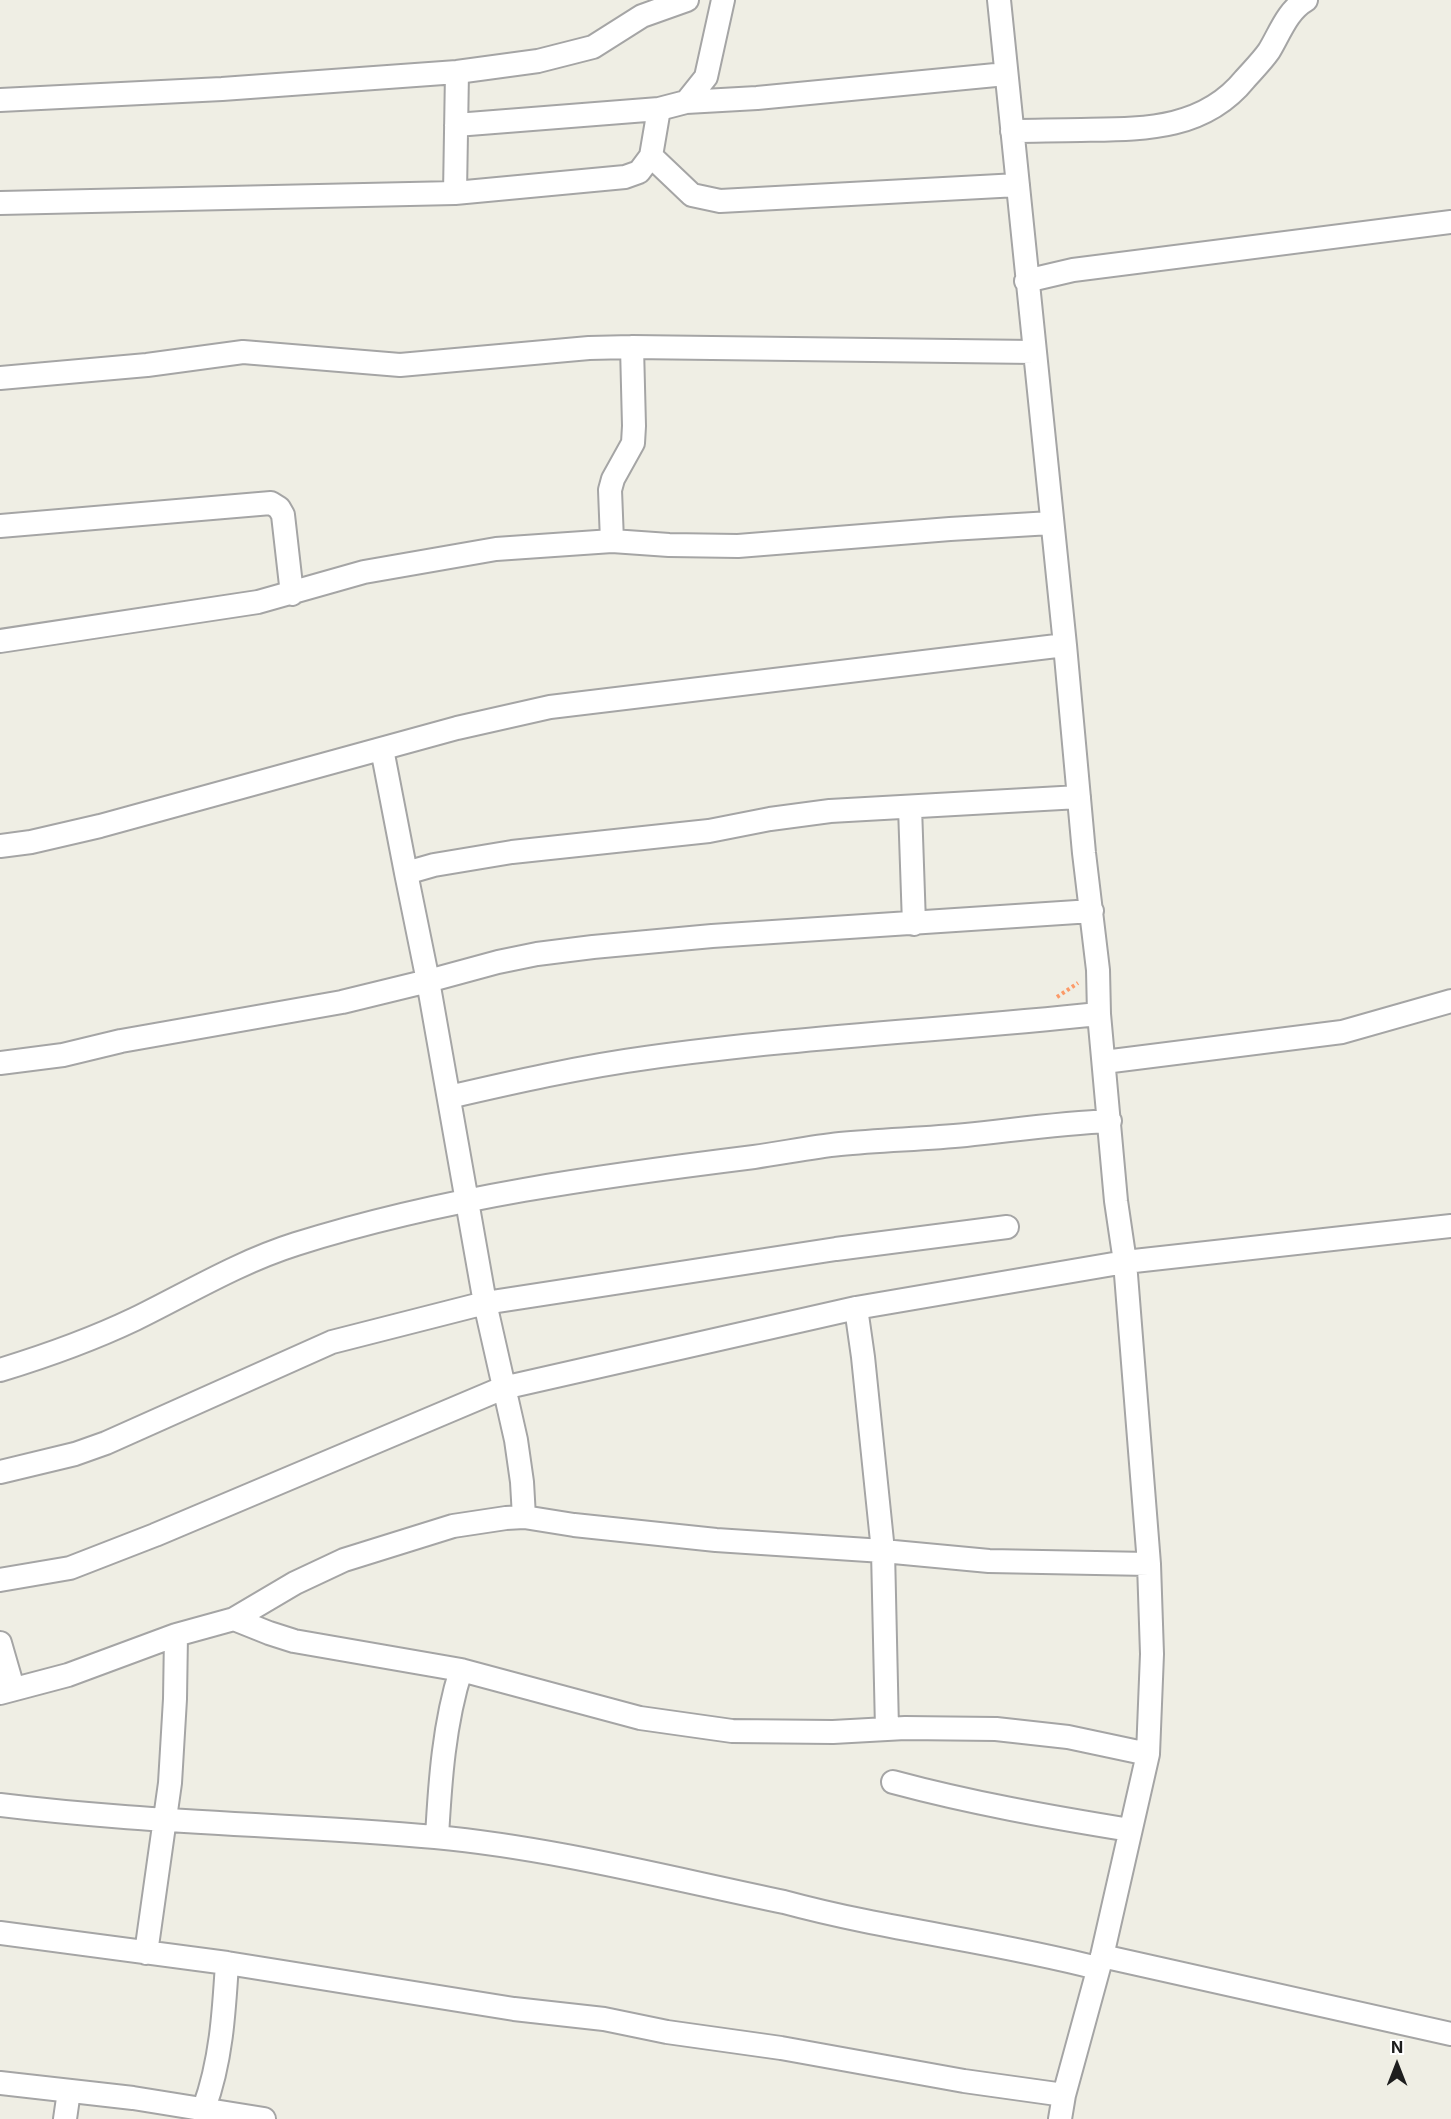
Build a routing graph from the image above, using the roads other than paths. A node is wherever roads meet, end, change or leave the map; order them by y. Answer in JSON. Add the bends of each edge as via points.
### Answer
{"nodes":[{"id":1,"x":687,"y":0,"type":"edge"},
{"id":2,"x":723,"y":0,"type":"edge"},
{"id":3,"x":999,"y":0,"type":"edge"},
{"id":4,"x":1306,"y":0,"type":"edge"},
{"id":5,"x":457,"y":72,"type":"junction"},
{"id":6,"x":1006,"y":74,"type":"junction"},
{"id":7,"x":0,"y":100,"type":"edge"},
{"id":8,"x":686,"y":102,"type":"junction"},
{"id":9,"x":659,"y":109,"type":"junction"},
{"id":10,"x":456,"y":125,"type":"junction"},
{"id":11,"x":1012,"y":131,"type":"junction"},
{"id":12,"x":651,"y":156,"type":"junction"},
{"id":13,"x":1018,"y":185,"type":"junction"},
{"id":14,"x":455,"y":193,"type":"junction"},
{"id":15,"x":0,"y":204,"type":"edge"},
{"id":16,"x":1451,"y":222,"type":"edge"},
{"id":17,"x":1026,"y":281,"type":"junction"},
{"id":18,"x":632,"y":347,"type":"junction"},
{"id":19,"x":1034,"y":352,"type":"junction"},
{"id":20,"x":0,"y":378,"type":"edge"},
{"id":21,"x":1051,"y":523,"type":"junction"},
{"id":22,"x":0,"y":526,"type":"edge"},
{"id":23,"x":612,"y":542,"type":"junction"},
{"id":24,"x":292,"y":594,"type":"junction"},
{"id":25,"x":0,"y":642,"type":"edge"},
{"id":26,"x":1065,"y":645,"type":"junction"},
{"id":27,"x":382,"y":749,"type":"junction"},
{"id":28,"x":1079,"y":796,"type":"junction"},
{"id":29,"x":910,"y":807,"type":"junction"},
{"id":30,"x":0,"y":846,"type":"edge"},
{"id":31,"x":406,"y":873,"type":"junction"},
{"id":32,"x":1092,"y":911,"type":"junction"},
{"id":33,"x":914,"y":924,"type":"junction"},
{"id":34,"x":429,"y":981,"type":"junction"},
{"id":35,"x":1451,"y":1001,"type":"edge"},
{"id":36,"x":1099,"y":1014,"type":"junction"},
{"id":37,"x":1104,"y":1062,"type":"junction"},
{"id":38,"x":0,"y":1063,"type":"edge"},
{"id":39,"x":449,"y":1097,"type":"junction"},
{"id":40,"x":1110,"y":1121,"type":"junction"},
{"id":41,"x":466,"y":1201,"type":"junction"},
{"id":42,"x":1451,"y":1226,"type":"edge"},
{"id":43,"x":1007,"y":1227,"type":"dead end"},
{"id":44,"x":1125,"y":1262,"type":"junction"},
{"id":45,"x":485,"y":1303,"type":"junction"},
{"id":46,"x":856,"y":1308,"type":"junction"},
{"id":47,"x":0,"y":1370,"type":"edge"},
{"id":48,"x":503,"y":1388,"type":"junction"},
{"id":49,"x":0,"y":1472,"type":"edge"},
{"id":50,"x":524,"y":1517,"type":"junction"},
{"id":51,"x":883,"y":1551,"type":"junction"},
{"id":52,"x":1149,"y":1564,"type":"junction"},
{"id":53,"x":0,"y":1580,"type":"edge"},
{"id":54,"x":234,"y":1618,"type":"junction"},
{"id":55,"x":176,"y":1635,"type":"junction"},
{"id":56,"x":0,"y":1643,"type":"edge"},
{"id":57,"x":461,"y":1670,"type":"junction"},
{"id":58,"x":6,"y":1691,"type":"edge"},
{"id":59,"x":887,"y":1729,"type":"junction"},
{"id":60,"x":1148,"y":1754,"type":"junction"},
{"id":61,"x":893,"y":1782,"type":"dead end"},
{"id":62,"x":0,"y":1805,"type":"edge"},
{"id":63,"x":164,"y":1821,"type":"junction"},
{"id":64,"x":1130,"y":1830,"type":"junction"},
{"id":65,"x":437,"y":1837,"type":"junction"},
{"id":66,"x":0,"y":1933,"type":"edge"},
{"id":67,"x":146,"y":1953,"type":"junction"},
{"id":68,"x":1099,"y":1962,"type":"junction"},
{"id":69,"x":227,"y":1964,"type":"junction"},
{"id":70,"x":1451,"y":2034,"type":"edge"},
{"id":71,"x":0,"y":2083,"type":"edge"},
{"id":72,"x":69,"y":2091,"type":"junction"},
{"id":73,"x":1064,"y":2095,"type":"junction"},
{"id":74,"x":204,"y":2108,"type":"junction"},
{"id":75,"x":65,"y":2119,"type":"edge"},
{"id":76,"x":264,"y":2119,"type":"edge"},
{"id":77,"x":1060,"y":2119,"type":"edge"}],
"edges":[{"from":1,"to":5,"type":"street","via":[[642,16],[593,46],[538,61]]},
{"from":2,"to":8,"type":"street","via":[[706,77]]},
{"from":3,"to":6,"type":"street"},
{"from":4,"to":11,"type":"street","via":[[1296,6],[1267,53],[1237,90],[1200,114],[1144,129]]},
{"from":5,"to":7,"type":"street"},
{"from":5,"to":10,"type":"street"},
{"from":6,"to":8,"type":"street"},
{"from":6,"to":11,"type":"street"},
{"from":8,"to":9,"type":"street"},
{"from":9,"to":10,"type":"street"},
{"from":9,"to":12,"type":"street"},
{"from":10,"to":14,"type":"street"},
{"from":11,"to":13,"type":"street"},
{"from":12,"to":13,"type":"street","via":[[692,195],[720,201]]},
{"from":12,"to":14,"type":"street","via":[[639,172],[625,177]]},
{"from":13,"to":17,"type":"street"},
{"from":14,"to":15,"type":"street"},
{"from":16,"to":17,"type":"street","via":[[1073,270]]},
{"from":17,"to":19,"type":"street"},
{"from":18,"to":19,"type":"street"},
{"from":18,"to":20,"type":"street","via":[[400,365],[243,352]]},
{"from":18,"to":23,"type":"street","via":[[633,443],[610,490]]},
{"from":19,"to":21,"type":"street"},
{"from":21,"to":23,"type":"street","via":[[738,546]]},
{"from":21,"to":26,"type":"street"},
{"from":22,"to":24,"type":"street","via":[[272,503],[283,515]]},
{"from":23,"to":24,"type":"street","via":[[496,549],[364,572]]},
{"from":24,"to":25,"type":"street","via":[[214,610]]},
{"from":26,"to":27,"type":"street","via":[[550,707]]},
{"from":26,"to":28,"type":"street"},
{"from":27,"to":30,"type":"street","via":[[100,826]]},
{"from":27,"to":31,"type":"street"},
{"from":28,"to":29,"type":"street"},
{"from":28,"to":32,"type":"street"},
{"from":29,"to":31,"type":"street","via":[[830,811],[709,831],[512,852]]},
{"from":29,"to":33,"type":"street"},
{"from":31,"to":34,"type":"street"},
{"from":32,"to":33,"type":"street"},
{"from":32,"to":36,"type":"street"},
{"from":33,"to":34,"type":"street","via":[[593,946],[498,962]]},
{"from":34,"to":38,"type":"street","via":[[342,1002]]},
{"from":34,"to":39,"type":"street"},
{"from":35,"to":37,"type":"street","via":[[1342,1032]]},
{"from":36,"to":37,"type":"street"},
{"from":36,"to":39,"type":"street","via":[[645,1058]]},
{"from":37,"to":40,"type":"street"},
{"from":39,"to":41,"type":"street"},
{"from":40,"to":41,"type":"street","via":[[836,1144]]},
{"from":40,"to":44,"type":"street"},
{"from":41,"to":45,"type":"street"},
{"from":41,"to":47,"type":"street","via":[[293,1245],[212,1278],[57,1353]]},
{"from":42,"to":44,"type":"street"},
{"from":43,"to":45,"type":"street"},
{"from":44,"to":46,"type":"street"},
{"from":44,"to":52,"type":"street"},
{"from":45,"to":48,"type":"street"},
{"from":45,"to":49,"type":"street","via":[[332,1342],[106,1443]]},
{"from":46,"to":48,"type":"street"},
{"from":46,"to":51,"type":"street"},
{"from":48,"to":50,"type":"street","via":[[519,1461]]},
{"from":48,"to":53,"type":"street","via":[[89,1561],[44,1574]]},
{"from":50,"to":51,"type":"street","via":[[716,1540]]},
{"from":50,"to":54,"type":"street","via":[[453,1526],[344,1560]]},
{"from":51,"to":52,"type":"street","via":[[988,1561]]},
{"from":51,"to":59,"type":"street"},
{"from":52,"to":60,"type":"street","via":[[1152,1654]]},
{"from":54,"to":55,"type":"street"},
{"from":54,"to":57,"type":"street","via":[[294,1641]]},
{"from":55,"to":58,"type":"street","via":[[68,1675]]},
{"from":55,"to":63,"type":"street","via":[[170,1783]]},
{"from":56,"to":58,"type":"street"},
{"from":57,"to":59,"type":"street","via":[[640,1718],[732,1731]]},
{"from":57,"to":65,"type":"street","via":[[445,1750]]},
{"from":59,"to":60,"type":"street","via":[[996,1729],[1068,1737]]},
{"from":60,"to":64,"type":"street"},
{"from":61,"to":64,"type":"street","via":[[1028,1814]]},
{"from":62,"to":63,"type":"street"},
{"from":63,"to":65,"type":"street"},
{"from":63,"to":67,"type":"street"},
{"from":64,"to":68,"type":"street"},
{"from":65,"to":68,"type":"street","via":[[545,1852],[822,1912],[1044,1956]]},
{"from":66,"to":67,"type":"street"},
{"from":67,"to":69,"type":"street"},
{"from":68,"to":70,"type":"street"},
{"from":68,"to":73,"type":"street"},
{"from":69,"to":73,"type":"street","via":[[514,2009],[604,2019]]},
{"from":69,"to":74,"type":"street","via":[[218,2062]]},
{"from":71,"to":72,"type":"street"},
{"from":72,"to":74,"type":"street"},
{"from":72,"to":75,"type":"street"},
{"from":73,"to":77,"type":"street"},
{"from":74,"to":76,"type":"street"}]}
